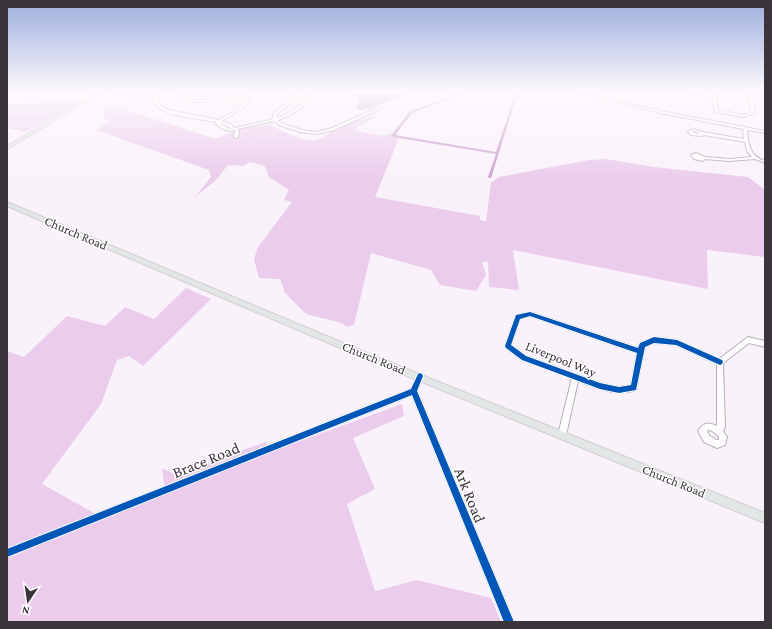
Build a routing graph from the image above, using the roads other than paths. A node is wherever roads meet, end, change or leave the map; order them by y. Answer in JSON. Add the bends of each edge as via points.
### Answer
{"nodes":[{"id":1,"x":53,"y":121,"type":"edge"},
{"id":2,"x":220,"y":121,"type":"edge"},
{"id":3,"x":269,"y":121,"type":"edge"},
{"id":4,"x":277,"y":121,"type":"edge"},
{"id":5,"x":350,"y":121,"type":"edge"},
{"id":6,"x":711,"y":121,"type":"edge"},
{"id":7,"x":714,"y":122,"type":"joint"},
{"id":8,"x":746,"y":128,"type":"junction"},
{"id":9,"x":234,"y":129,"type":"junction"},
{"id":10,"x":765,"y":132,"type":"edge"},
{"id":11,"x":702,"y":133,"type":"dead end"},
{"id":12,"x":236,"y":138,"type":"dead end"},
{"id":13,"x":746,"y":141,"type":"junction"},
{"id":14,"x":7,"y":148,"type":"edge"},
{"id":15,"x":704,"y":158,"type":"dead end"},
{"id":16,"x":755,"y":158,"type":"junction"},
{"id":17,"x":765,"y":162,"type":"edge"},
{"id":18,"x":7,"y":204,"type":"edge"},
{"id":19,"x":765,"y":344,"type":"edge"},
{"id":20,"x":640,"y":351,"type":"junction"},
{"id":21,"x":720,"y":362,"type":"junction"},
{"id":22,"x":420,"y":376,"type":"junction"},
{"id":23,"x":575,"y":378,"type":"junction"},
{"id":24,"x":414,"y":391,"type":"junction"},
{"id":25,"x":719,"y":431,"type":"dead end"},
{"id":26,"x":562,"y":435,"type":"junction"},
{"id":27,"x":765,"y":518,"type":"edge"},
{"id":28,"x":7,"y":553,"type":"edge"},
{"id":29,"x":509,"y":622,"type":"edge"}],
"edges":[{"from":1,"to":14,"type":"main road"},
{"from":2,"to":9,"type":"street","via":[[217,124],[227,130]]},
{"from":3,"to":9,"type":"street"},
{"from":4,"to":5,"type":"street","via":[[300,131],[316,133]]},
{"from":6,"to":7,"type":"street"},
{"from":7,"to":8,"type":"street"},
{"from":8,"to":10,"type":"street"},
{"from":8,"to":13,"type":"street"},
{"from":9,"to":12,"type":"street","via":[[238,133]]},
{"from":11,"to":13,"type":"street"},
{"from":13,"to":16,"type":"street","via":[[748,152]]},
{"from":15,"to":16,"type":"street"},
{"from":16,"to":17,"type":"street"},
{"from":18,"to":22,"type":"main road","name":"Church Road","via":[[369,357]]},
{"from":19,"to":21,"type":"street","via":[[748,340]]},
{"from":20,"to":21,"type":"street","via":[[642,345],[654,340],[677,343]]},
{"from":20,"to":23,"type":"street","name":"Liverpool Way","via":[[634,388],[619,390]]},
{"from":20,"to":23,"type":"street","name":"Liverpool Way","via":[[530,314],[518,317],[508,346],[524,358]]},
{"from":21,"to":25,"type":"street"},
{"from":22,"to":24,"type":"street"},
{"from":22,"to":26,"type":"main road","name":"Church Road"},
{"from":23,"to":26,"type":"street"},
{"from":24,"to":28,"type":"street","name":"Brace Road"},
{"from":24,"to":29,"type":"street","name":"Ark Road"},
{"from":26,"to":27,"type":"main road","name":"Church Road"}]}
